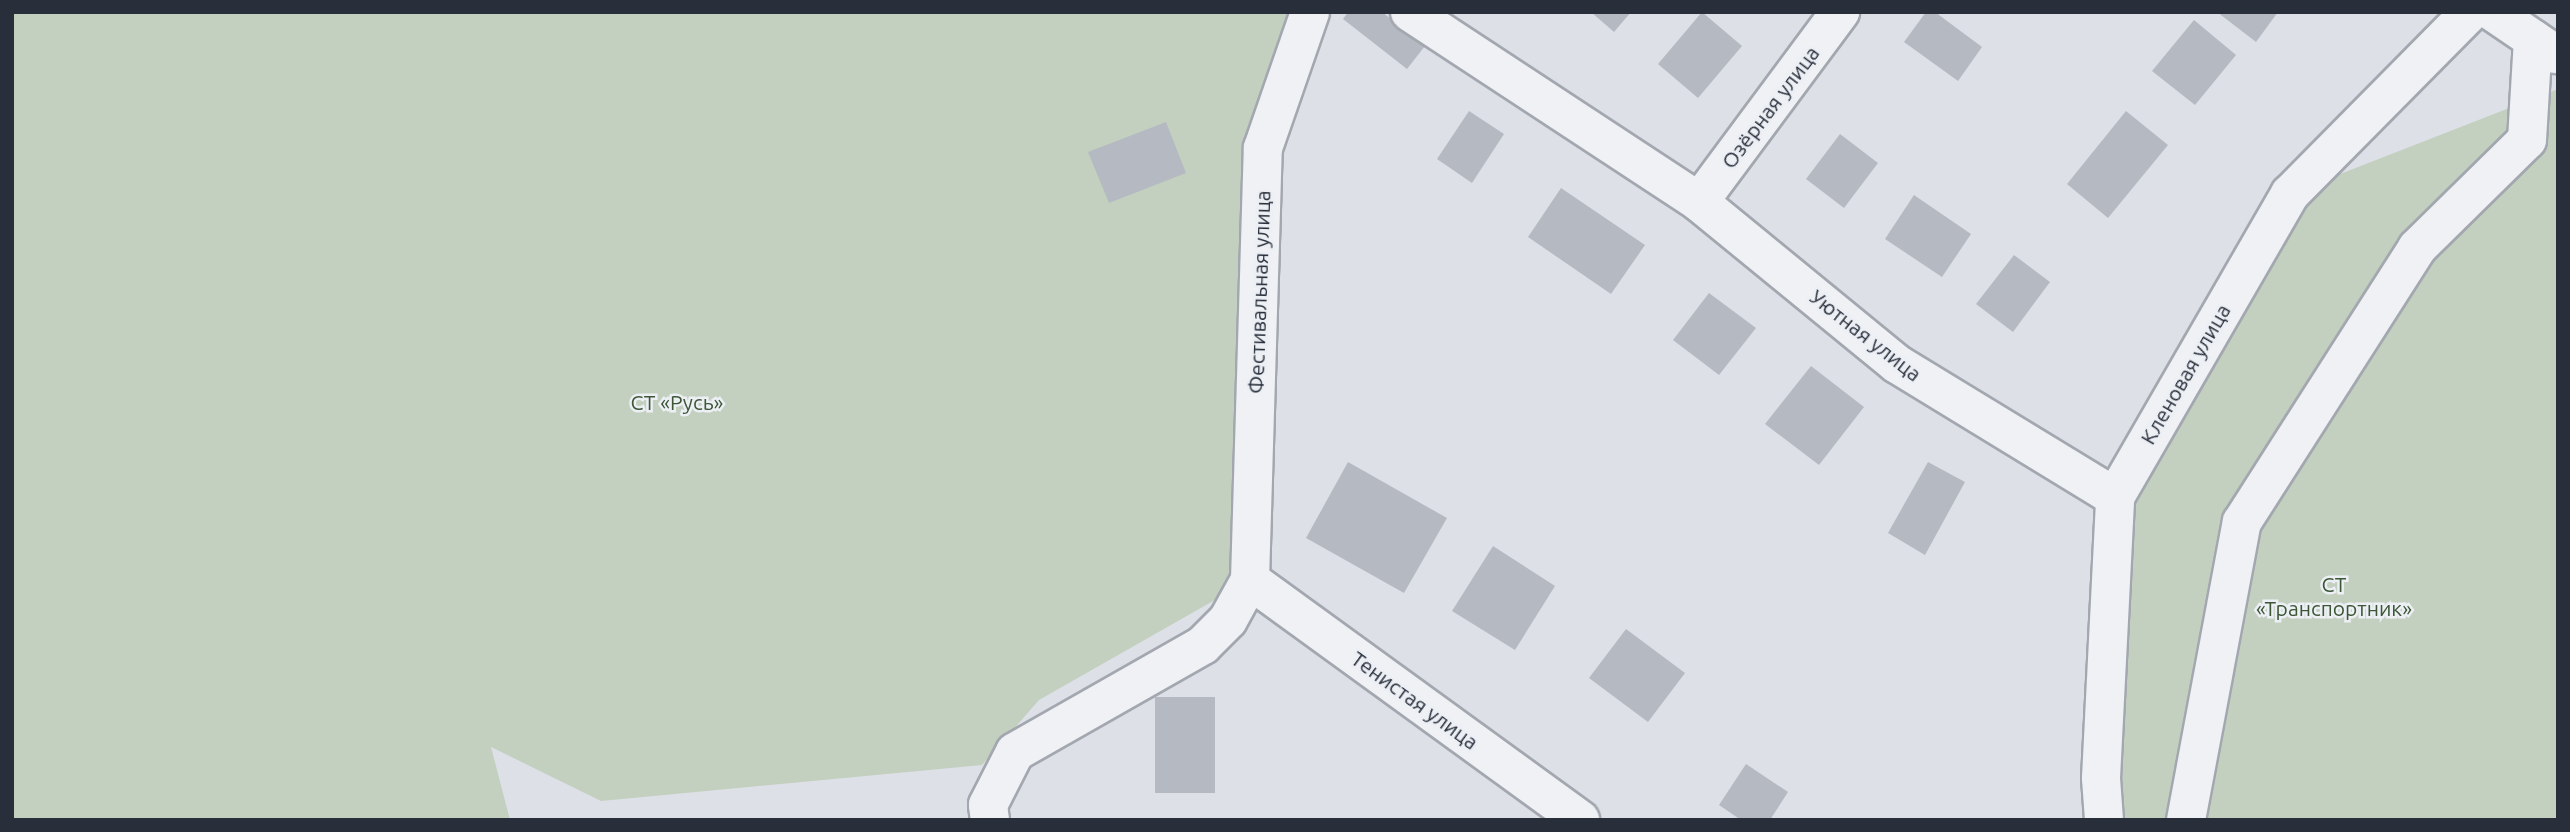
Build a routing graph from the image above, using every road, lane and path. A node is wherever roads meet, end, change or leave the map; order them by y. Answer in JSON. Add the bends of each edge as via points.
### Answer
{"nodes":[{"id":1,"x":1310,"y":12,"type":"edge"},
{"id":2,"x":1410,"y":12,"type":"edge"},
{"id":3,"x":1840,"y":12,"type":"edge"},
{"id":4,"x":2470,"y":12,"type":"edge"},
{"id":5,"x":2493,"y":12,"type":"edge"},
{"id":6,"x":2545,"y":48,"type":"edge"},
{"id":7,"x":1699,"y":202,"type":"junction"},
{"id":8,"x":2115,"y":497,"type":"junction"},
{"id":9,"x":1250,"y":580,"type":"junction"},
{"id":10,"x":990,"y":820,"type":"edge"},
{"id":11,"x":1580,"y":820,"type":"edge"},
{"id":12,"x":2104,"y":820,"type":"edge"},
{"id":13,"x":2186,"y":820,"type":"edge"}],
"edges":[{"from":1,"to":9,"type":"street","name":"Фестивальная улица","via":[[1263,148]]},
{"from":2,"to":7,"type":"street","name":"Уютная улица"},
{"from":3,"to":7,"type":"street","name":"Озёрная улица"},
{"from":4,"to":8,"type":"street","name":"Кленовая улица","via":[[2290,194]]},
{"from":5,"to":6,"type":"street"},
{"from":6,"to":13,"type":"street","via":[[2527,139],[2417,248],[2242,523]]},
{"from":7,"to":8,"type":"street","name":"Уютная улица","via":[[1898,364]]},
{"from":8,"to":12,"type":"street","name":"Кленовая улица","via":[[2101,778]]},
{"from":9,"to":10,"type":"street","via":[[1228,620],[1203,645],[1015,752],[988,805]]},
{"from":9,"to":11,"type":"street","name":"Тенистая улица"}]}
